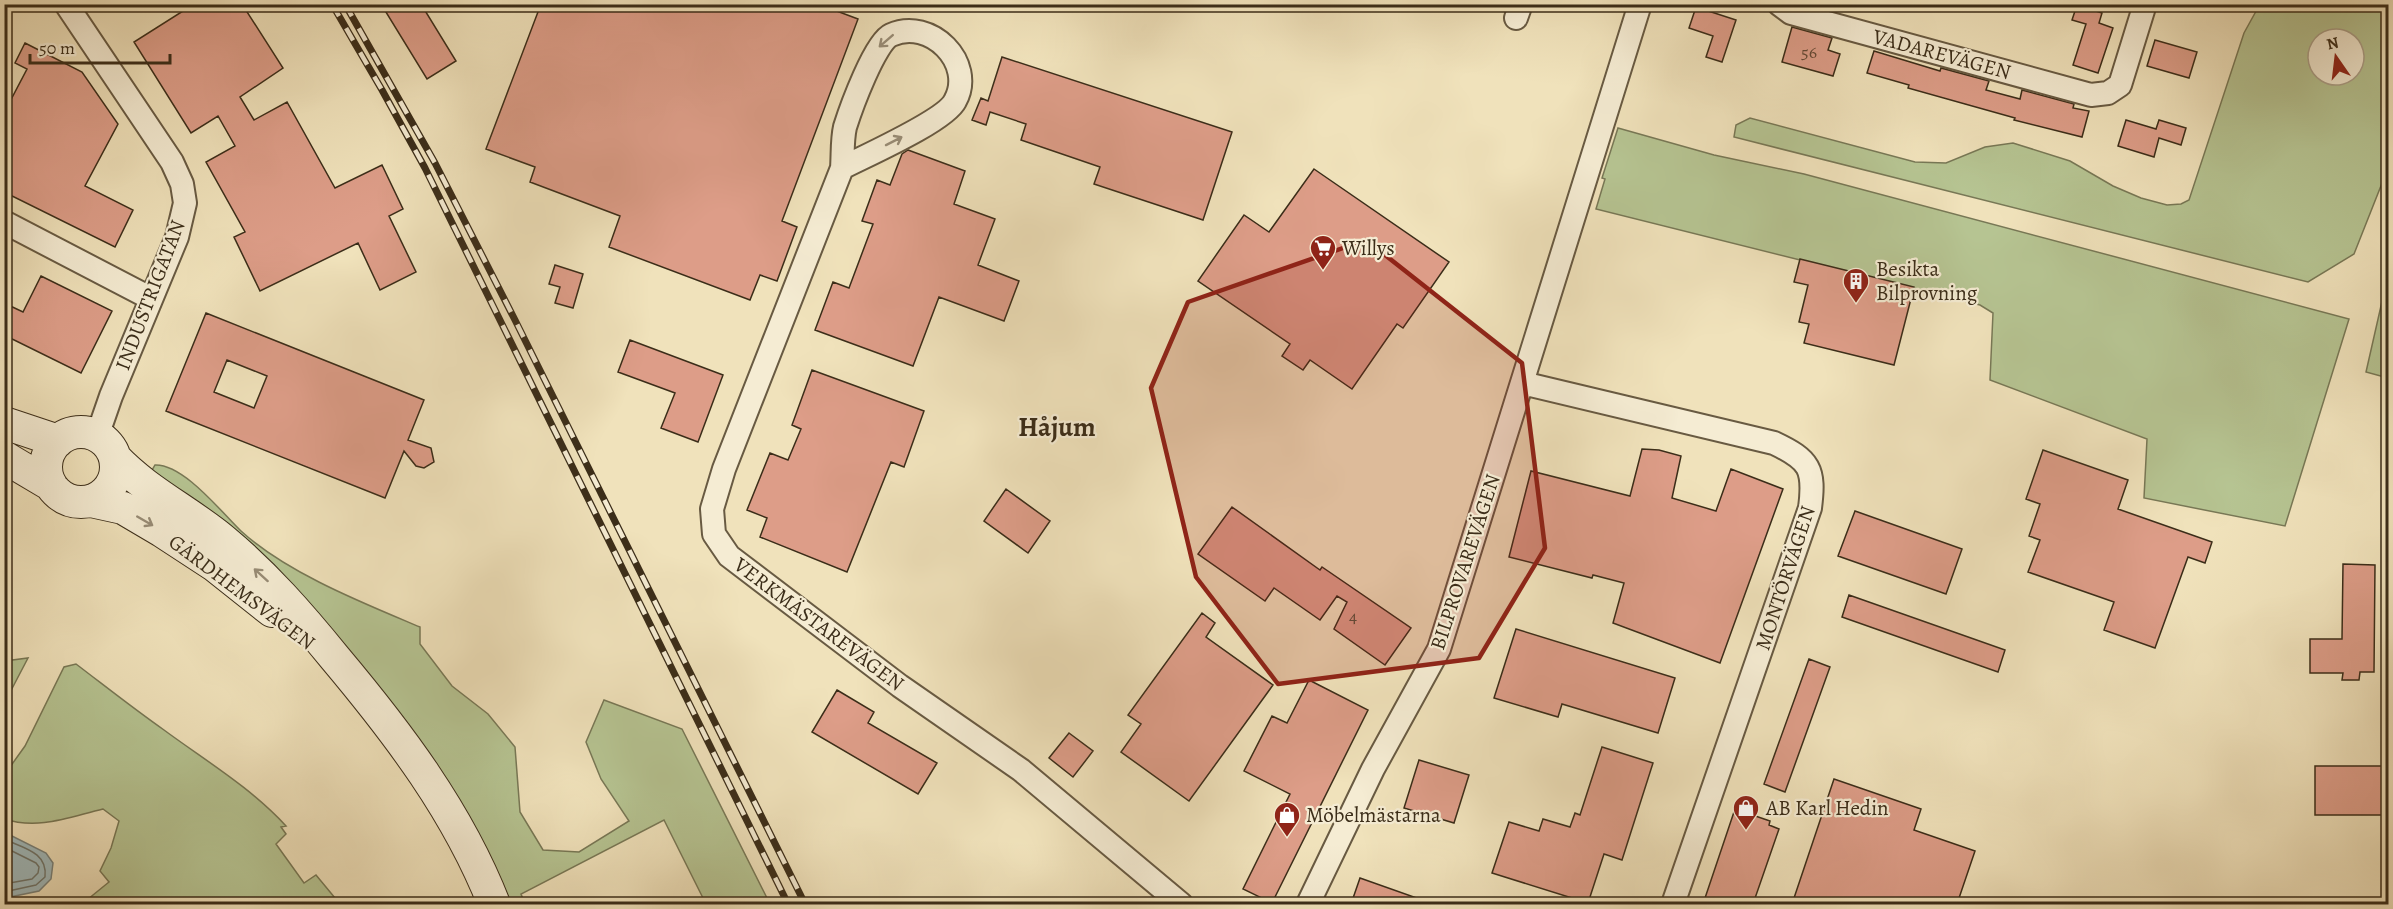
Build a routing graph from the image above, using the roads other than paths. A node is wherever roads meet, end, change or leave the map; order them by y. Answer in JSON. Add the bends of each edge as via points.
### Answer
{"nodes":[{"id":1,"x":66,"y":4,"type":"edge"},
{"id":2,"x":1640,"y":4,"type":"edge"},
{"id":3,"x":1779,"y":4,"type":"edge"},
{"id":4,"x":2145,"y":4,"type":"edge"},
{"id":5,"x":842,"y":168,"type":"junction"},
{"id":6,"x":4,"y":222,"type":"edge"},
{"id":7,"x":150,"y":298,"type":"junction"},
{"id":8,"x":1522,"y":382,"type":"junction"},
{"id":9,"x":4,"y":423,"type":"edge"},
{"id":10,"x":58,"y":441,"type":"junction"},
{"id":11,"x":105,"y":446,"type":"junction"},
{"id":12,"x":4,"y":457,"type":"edge"},
{"id":13,"x":51,"y":485,"type":"junction"},
{"id":14,"x":91,"y":501,"type":"junction"},
{"id":15,"x":355,"y":681,"type":"junction"},
{"id":16,"x":494,"y":904,"type":"edge"},
{"id":17,"x":1181,"y":904,"type":"edge"},
{"id":18,"x":1308,"y":904,"type":"edge"},
{"id":19,"x":1673,"y":904,"type":"edge"}],
"edges":[{"from":1,"to":7,"type":"street","name":"INDUSTRIGATAN","via":[[172,162],[182,184],[185,203],[177,237]]},
{"from":2,"to":8,"type":"street","name":"BILPROVAREVÄGEN"},
{"from":3,"to":4,"type":"street","name":"VADAREVÄGEN","via":[[1791,13],[2091,95],[2108,93],[2120,85]]},
{"from":5,"to":5,"type":"street","name":"VERKMÄSTAREVÄGEN","one_way":true,"via":[[934,121],[955,102],[961,79],[953,55],[940,40],[916,31],[890,35],[875,51],[845,129]]},
{"from":5,"to":17,"type":"street","name":"VERKMÄSTAREVÄGEN","via":[[724,469],[712,509],[714,534],[729,556],[900,686],[1021,770]]},
{"from":6,"to":7,"type":"street"},
{"from":7,"to":11,"type":"street","name":"INDUSTRIGATAN","via":[[102,422]]},
{"from":8,"to":18,"type":"street","name":"BILPROVAREVÄGEN","via":[[1439,649],[1373,769]]},
{"from":8,"to":19,"type":"street","name":"MONTÖRVÄGEN","via":[[1774,443],[1797,454],[1808,467],[1813,486],[1810,508]]},
{"from":9,"to":10,"type":"main road"},
{"from":10,"to":11,"type":"main road","via":[[79,432]]},
{"from":10,"to":13,"type":"main road","via":[[46,465]]},
{"from":11,"to":14,"type":"main road","via":[[116,471],[103,494]]},
{"from":15,"to":11,"type":"main road","name":"GÄRDHEMSVÄGEN","one_way":true,"via":[[282,594],[222,539],[136,479]]},
{"from":12,"to":13,"type":"main road"},
{"from":13,"to":14,"type":"main road","via":[[68,499]]},
{"from":14,"to":15,"type":"main road","name":"GÄRDHEMSVÄGEN","one_way":true,"via":[[123,508],[214,565]]},
{"from":15,"to":16,"type":"main road","name":"GÄRDHEMSVÄGEN","via":[[434,786]]}]}
